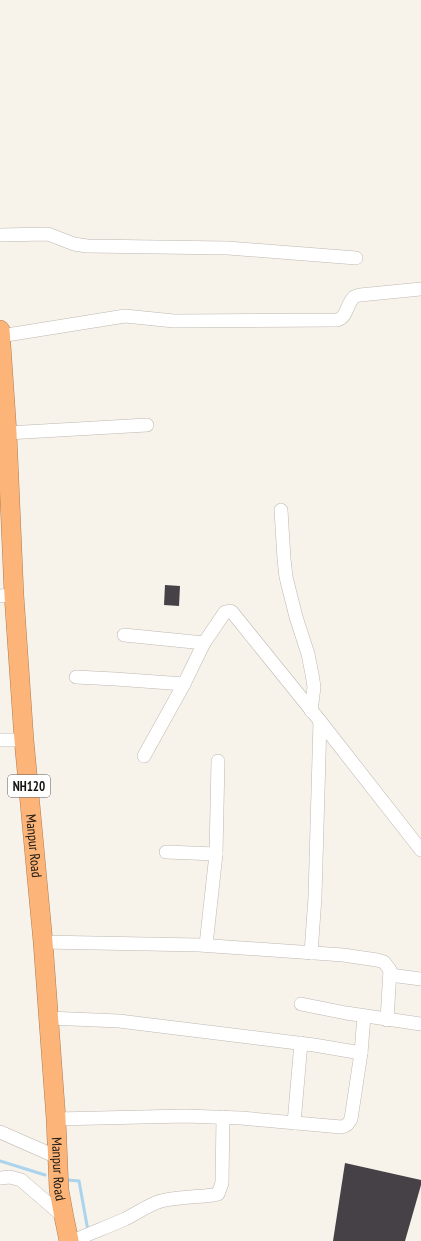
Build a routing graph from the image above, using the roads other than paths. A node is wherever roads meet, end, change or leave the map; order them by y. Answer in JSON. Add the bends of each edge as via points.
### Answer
{"nodes":[{"id":1,"x":0,"y":235,"type":"edge"},
{"id":2,"x":356,"y":258,"type":"dead end"},
{"id":3,"x":421,"y":289,"type":"edge"},
{"id":4,"x":0,"y":330,"type":"edge"},
{"id":5,"x":0,"y":336,"type":"edge"},
{"id":6,"x":2,"y":410,"type":"edge"},
{"id":7,"x":147,"y":425,"type":"dead end"},
{"id":8,"x":7,"y":433,"type":"junction"},
{"id":9,"x":281,"y":510,"type":"dead end"},
{"id":10,"x":7,"y":595,"type":"edge"},
{"id":11,"x":124,"y":634,"type":"dead end"},
{"id":12,"x":204,"y":643,"type":"junction"},
{"id":13,"x":76,"y":677,"type":"dead end"},
{"id":14,"x":184,"y":684,"type":"junction"},
{"id":15,"x":315,"y":716,"type":"junction"},
{"id":16,"x":0,"y":740,"type":"edge"},
{"id":17,"x":24,"y":740,"type":"junction"},
{"id":18,"x":144,"y":756,"type":"dead end"},
{"id":19,"x":218,"y":761,"type":"dead end"},
{"id":20,"x":421,"y":850,"type":"edge"},
{"id":21,"x":166,"y":852,"type":"dead end"},
{"id":22,"x":216,"y":854,"type":"junction"},
{"id":23,"x":43,"y":942,"type":"junction"},
{"id":24,"x":206,"y":945,"type":"junction"},
{"id":25,"x":311,"y":953,"type":"junction"},
{"id":26,"x":390,"y":975,"type":"junction"},
{"id":27,"x":421,"y":979,"type":"edge"},
{"id":28,"x":301,"y":1004,"type":"dead end"},
{"id":29,"x":364,"y":1016,"type":"junction"},
{"id":30,"x":48,"y":1018,"type":"junction"},
{"id":31,"x":387,"y":1020,"type":"junction"},
{"id":32,"x":421,"y":1024,"type":"edge"},
{"id":33,"x":301,"y":1043,"type":"junction"},
{"id":34,"x":361,"y":1053,"type":"junction"},
{"id":35,"x":223,"y":1117,"type":"junction"},
{"id":36,"x":56,"y":1119,"type":"junction"},
{"id":37,"x":294,"y":1123,"type":"junction"},
{"id":38,"x":0,"y":1132,"type":"edge"},
{"id":39,"x":57,"y":1157,"type":"junction"},
{"id":40,"x":0,"y":1178,"type":"edge"},
{"id":41,"x":64,"y":1217,"type":"junction"},
{"id":42,"x":74,"y":1240,"type":"edge"}],
"edges":[{"from":1,"to":2,"type":"street","via":[[48,234],[74,244],[88,246],[228,248]]},
{"from":3,"to":5,"type":"street","via":[[360,294],[354,297],[345,314],[337,320],[174,321],[125,316]]},
{"from":4,"to":5,"type":"highway","name":"Manpur Road","number":"NH120"},
{"from":5,"to":6,"type":"highway","name":"Manpur Road","number":"NH120"},
{"from":6,"to":8,"type":"highway","name":"Manpur Road","number":"NH120"},
{"from":7,"to":8,"type":"street"},
{"from":8,"to":10,"type":"highway","name":"Manpur Road","number":"NH120"},
{"from":9,"to":15,"type":"street","via":[[286,577],[308,654],[314,687]]},
{"from":10,"to":17,"type":"highway","name":"Manpur Road","number":"NH120"},
{"from":11,"to":12,"type":"street"},
{"from":12,"to":14,"type":"street"},
{"from":12,"to":15,"type":"street","via":[[226,612],[232,612]]},
{"from":13,"to":14,"type":"street"},
{"from":14,"to":18,"type":"street"},
{"from":15,"to":20,"type":"street"},
{"from":15,"to":25,"type":"street","via":[[315,896]]},
{"from":16,"to":17,"type":"street"},
{"from":17,"to":23,"type":"highway","name":"Manpur Road","number":"NH120"},
{"from":19,"to":22,"type":"street"},
{"from":21,"to":22,"type":"street"},
{"from":22,"to":24,"type":"street"},
{"from":23,"to":24,"type":"street"},
{"from":23,"to":30,"type":"highway","name":"Manpur Road","number":"NH120"},
{"from":24,"to":25,"type":"street"},
{"from":25,"to":26,"type":"street","via":[[377,960],[388,965]]},
{"from":26,"to":27,"type":"street"},
{"from":26,"to":31,"type":"street"},
{"from":28,"to":29,"type":"street"},
{"from":29,"to":31,"type":"street"},
{"from":29,"to":34,"type":"street"},
{"from":30,"to":33,"type":"street","via":[[119,1021]]},
{"from":30,"to":36,"type":"highway","name":"Manpur Road","number":"NH120"},
{"from":31,"to":32,"type":"street"},
{"from":33,"to":34,"type":"street"},
{"from":33,"to":37,"type":"street"},
{"from":34,"to":37,"type":"street","via":[[349,1124],[341,1127]]},
{"from":35,"to":36,"type":"street"},
{"from":35,"to":37,"type":"street"},
{"from":35,"to":42,"type":"street","via":[[222,1183],[218,1194],[160,1202]]},
{"from":36,"to":39,"type":"highway","name":"Manpur Road","number":"NH120"},
{"from":38,"to":39,"type":"street"},
{"from":39,"to":41,"type":"highway","name":"Manpur Road","number":"NH120"},
{"from":40,"to":41,"type":"street","via":[[21,1180]]},
{"from":41,"to":42,"type":"highway","name":"Manpur Road","number":"NH120"}]}
